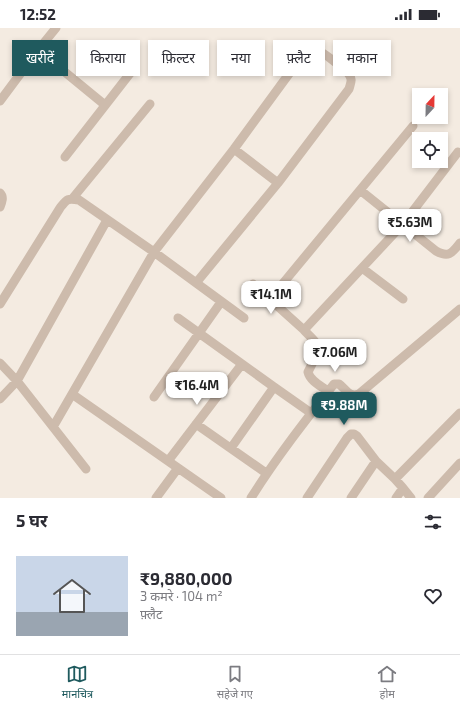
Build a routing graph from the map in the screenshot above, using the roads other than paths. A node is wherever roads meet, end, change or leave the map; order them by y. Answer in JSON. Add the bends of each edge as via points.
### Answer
{"nodes":[{"id":1,"x":56,"y":28,"type":"edge"},
{"id":2,"x":46,"y":40,"type":"edge"},
{"id":3,"x":68,"y":75,"type":"edge"},
{"id":4,"x":19,"y":76,"type":"edge"},
{"id":5,"x":128,"y":76,"type":"edge"},
{"id":6,"x":0,"y":101,"type":"edge"},
{"id":7,"x":150,"y":104,"type":"dead end"},
{"id":8,"x":105,"y":106,"type":"junction"},
{"id":9,"x":412,"y":126,"type":"dead end"},
{"id":10,"x":234,"y":149,"type":"junction"},
{"id":11,"x":458,"y":152,"type":"dead end"},
{"id":12,"x":65,"y":157,"type":"dead end"},
{"id":13,"x":278,"y":183,"type":"junction"},
{"id":14,"x":360,"y":190,"type":"junction"},
{"id":15,"x":0,"y":193,"type":"edge"},
{"id":16,"x":72,"y":199,"type":"junction"},
{"id":17,"x":0,"y":207,"type":"edge"},
{"id":18,"x":107,"y":220,"type":"junction"},
{"id":19,"x":403,"y":224,"type":"junction"},
{"id":20,"x":460,"y":243,"type":"edge"},
{"id":21,"x":154,"y":252,"type":"junction"},
{"id":22,"x":362,"y":268,"type":"junction"},
{"id":23,"x":196,"y":283,"type":"junction"},
{"id":24,"x":254,"y":284,"type":"dead end"},
{"id":25,"x":270,"y":299,"type":"junction"},
{"id":26,"x":403,"y":299,"type":"dead end"},
{"id":27,"x":221,"y":302,"type":"junction"},
{"id":28,"x":0,"y":304,"type":"edge"},
{"id":29,"x":460,"y":309,"type":"edge"},
{"id":30,"x":178,"y":318,"type":"dead end"},
{"id":31,"x":244,"y":318,"type":"dead end"},
{"id":32,"x":304,"y":330,"type":"junction"},
{"id":33,"x":199,"y":333,"type":"junction"},
{"id":34,"x":0,"y":363,"type":"edge"},
{"id":35,"x":242,"y":364,"type":"junction"},
{"id":36,"x":17,"y":381,"type":"junction"},
{"id":37,"x":274,"y":387,"type":"junction"},
{"id":38,"x":328,"y":391,"type":"junction"},
{"id":39,"x":72,"y":394,"type":"junction"},
{"id":40,"x":154,"y":398,"type":"dead end"},
{"id":41,"x":0,"y":399,"type":"edge"},
{"id":42,"x":311,"y":413,"type":"junction"},
{"id":43,"x":459,"y":417,"type":"edge"},
{"id":44,"x":196,"y":424,"type":"junction"},
{"id":45,"x":53,"y":427,"type":"junction"},
{"id":46,"x":231,"y":448,"type":"junction"},
{"id":47,"x":376,"y":460,"type":"junction"},
{"id":48,"x":168,"y":461,"type":"junction"},
{"id":49,"x":460,"y":463,"type":"edge"},
{"id":50,"x":178,"y":468,"type":"junction"},
{"id":51,"x":86,"y":469,"type":"dead end"},
{"id":52,"x":266,"y":473,"type":"junction"},
{"id":53,"x":395,"y":479,"type":"junction"},
{"id":54,"x":403,"y":488,"type":"junction"},
{"id":55,"x":156,"y":498,"type":"edge"},
{"id":56,"x":221,"y":498,"type":"edge"},
{"id":57,"x":251,"y":498,"type":"edge"},
{"id":58,"x":307,"y":498,"type":"edge"},
{"id":59,"x":351,"y":498,"type":"edge"},
{"id":60,"x":396,"y":498,"type":"edge"},
{"id":61,"x":411,"y":498,"type":"edge"},
{"id":62,"x":428,"y":498,"type":"edge"}],
"edges":[{"from":1,"to":2,"type":"street"},
{"from":3,"to":8,"type":"street"},
{"from":4,"to":6,"type":"street"},
{"from":5,"to":8,"type":"street"},
{"from":7,"to":16,"type":"street"},
{"from":8,"to":12,"type":"street"},
{"from":9,"to":14,"type":"street"},
{"from":10,"to":13,"type":"street"},
{"from":10,"to":13,"type":"street","via":[[305,52],[309,49],[320,51],[348,73],[352,82]]},
{"from":10,"to":21,"type":"street"},
{"from":11,"to":19,"type":"street"},
{"from":13,"to":23,"type":"street"},
{"from":14,"to":19,"type":"street"},
{"from":14,"to":25,"type":"street"},
{"from":15,"to":17,"type":"street"},
{"from":16,"to":18,"type":"street","via":[[79,200]]},
{"from":16,"to":28,"type":"street","via":[[66,200],[60,208]]},
{"from":18,"to":21,"type":"street"},
{"from":18,"to":36,"type":"street"},
{"from":19,"to":20,"type":"street","via":[[441,254],[453,252]]},
{"from":19,"to":22,"type":"street"},
{"from":21,"to":23,"type":"street"},
{"from":21,"to":39,"type":"street"},
{"from":22,"to":26,"type":"street"},
{"from":22,"to":32,"type":"street"},
{"from":23,"to":27,"type":"street"},
{"from":24,"to":25,"type":"street"},
{"from":25,"to":32,"type":"street"},
{"from":27,"to":31,"type":"street"},
{"from":27,"to":33,"type":"street"},
{"from":29,"to":38,"type":"street","via":[[359,394],[349,394],[339,384],[334,384]]},
{"from":30,"to":33,"type":"street"},
{"from":32,"to":38,"type":"street","via":[[319,349],[308,372],[309,376]]},
{"from":33,"to":35,"type":"street"},
{"from":33,"to":40,"type":"street"},
{"from":34,"to":36,"type":"street"},
{"from":35,"to":37,"type":"street"},
{"from":35,"to":44,"type":"street"},
{"from":36,"to":41,"type":"street"},
{"from":36,"to":45,"type":"street"},
{"from":37,"to":42,"type":"street"},
{"from":37,"to":46,"type":"street"},
{"from":38,"to":42,"type":"street"},
{"from":39,"to":45,"type":"street"},
{"from":39,"to":48,"type":"street"},
{"from":42,"to":52,"type":"street"},
{"from":43,"to":53,"type":"street"},
{"from":44,"to":46,"type":"street"},
{"from":44,"to":48,"type":"street"},
{"from":45,"to":51,"type":"street"},
{"from":46,"to":52,"type":"street"},
{"from":47,"to":53,"type":"street"},
{"from":47,"to":58,"type":"street","via":[[357,436],[351,434]]},
{"from":47,"to":59,"type":"street"},
{"from":48,"to":50,"type":"street"},
{"from":49,"to":62,"type":"street"},
{"from":50,"to":55,"type":"street"},
{"from":50,"to":56,"type":"street"},
{"from":52,"to":57,"type":"street"},
{"from":53,"to":54,"type":"street"},
{"from":54,"to":60,"type":"street"},
{"from":54,"to":61,"type":"street"}]}
